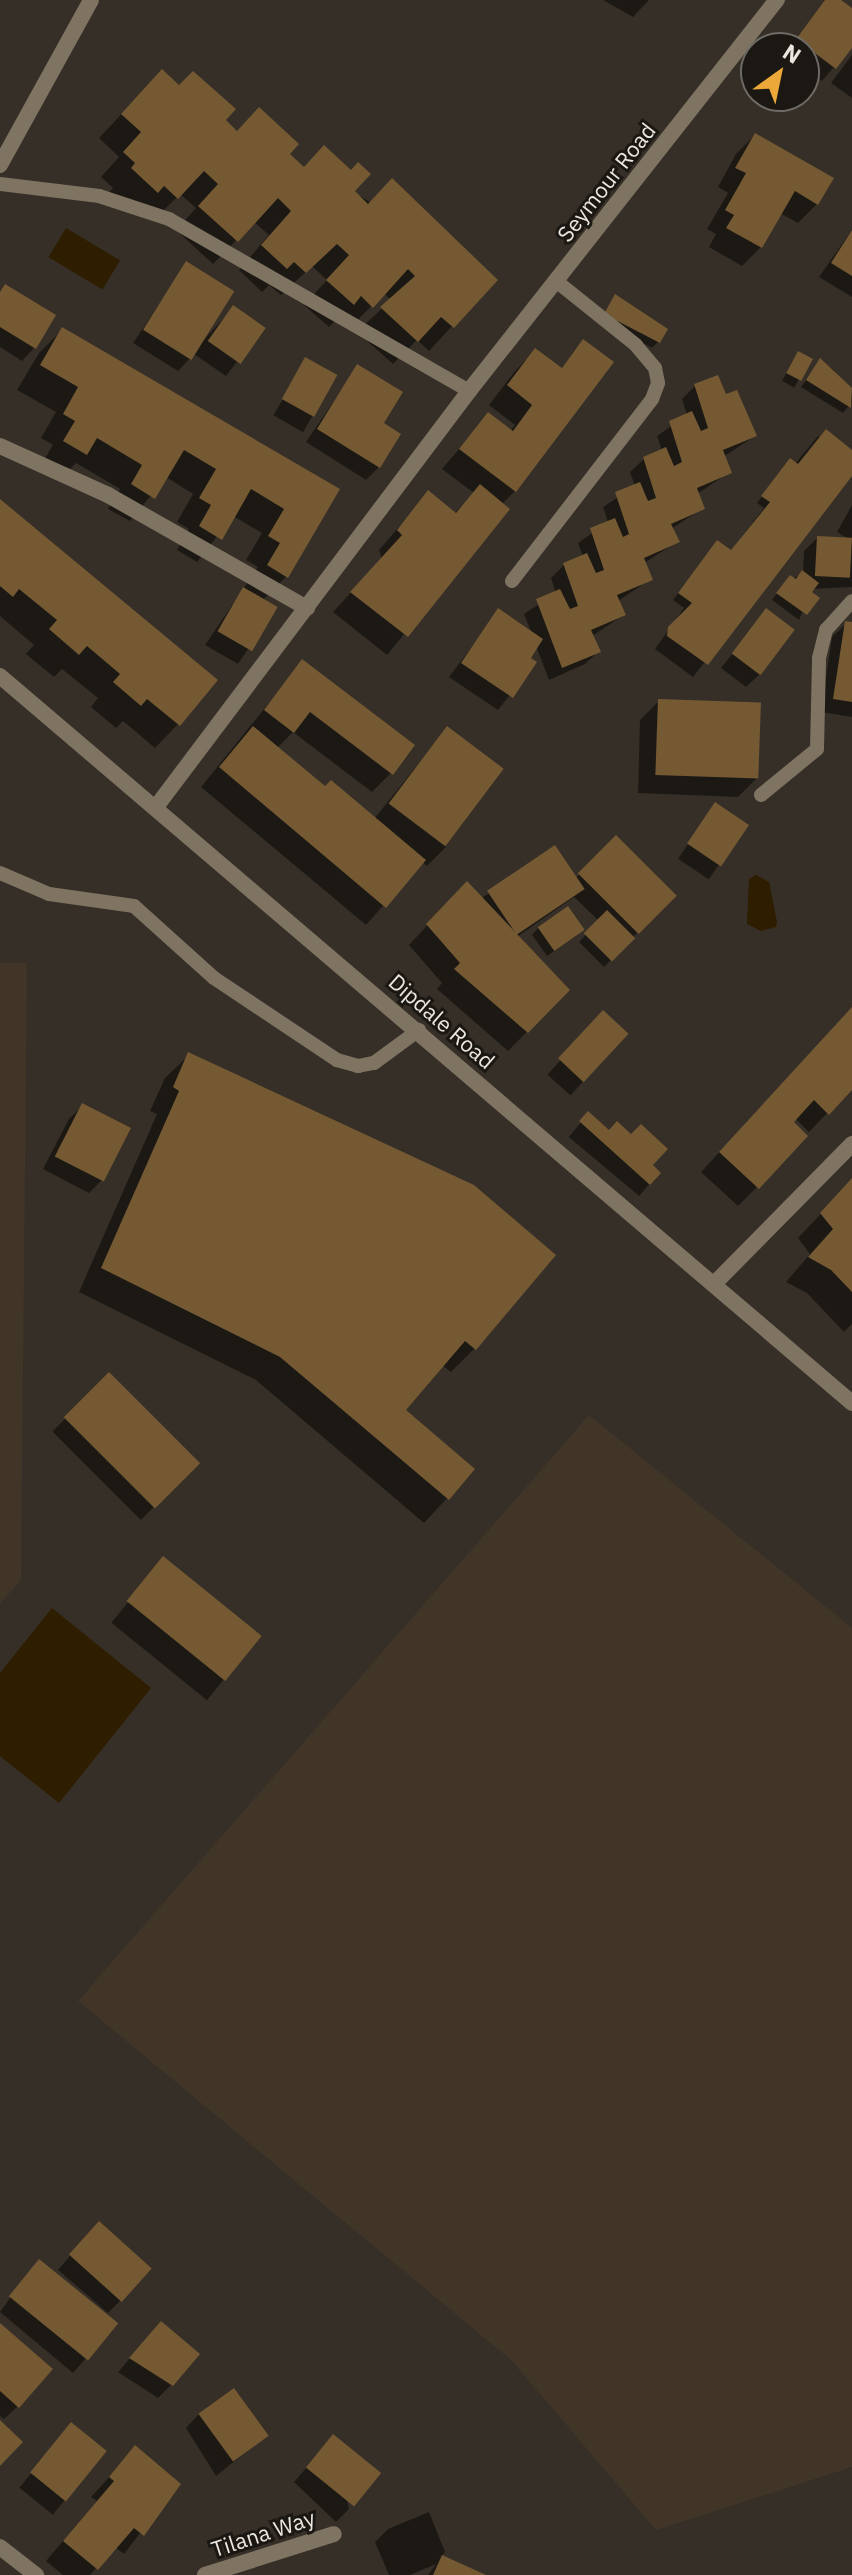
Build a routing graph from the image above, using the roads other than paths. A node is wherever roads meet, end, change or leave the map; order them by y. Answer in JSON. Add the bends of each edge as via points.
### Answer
{"nodes":[{"id":1,"x":91,"y":0,"type":"edge"},
{"id":2,"x":777,"y":0,"type":"edge"},
{"id":3,"x":0,"y":165,"type":"edge"},
{"id":4,"x":0,"y":184,"type":"edge"},
{"id":5,"x":556,"y":281,"type":"junction"},
{"id":6,"x":469,"y":391,"type":"junction"},
{"id":7,"x":0,"y":446,"type":"edge"},
{"id":8,"x":512,"y":581,"type":"dead end"},
{"id":9,"x":852,"y":601,"type":"edge"},
{"id":10,"x":307,"y":608,"type":"junction"},
{"id":11,"x":0,"y":676,"type":"edge"},
{"id":12,"x":761,"y":795,"type":"dead end"},
{"id":13,"x":156,"y":807,"type":"junction"},
{"id":14,"x":0,"y":873,"type":"edge"},
{"id":15,"x":419,"y":1030,"type":"junction"},
{"id":16,"x":852,"y":1144,"type":"edge"},
{"id":17,"x":714,"y":1284,"type":"junction"},
{"id":18,"x":852,"y":1403,"type":"edge"},
{"id":19,"x":334,"y":2534,"type":"dead end"},
{"id":20,"x":0,"y":2547,"type":"edge"},
{"id":21,"x":36,"y":2575,"type":"edge"},
{"id":22,"x":205,"y":2575,"type":"edge"}],
"edges":[{"from":1,"to":3,"type":"street"},
{"from":2,"to":5,"type":"street","name":"Seymour Road"},
{"from":4,"to":6,"type":"lane","via":[[99,196],[169,219]]},
{"from":5,"to":6,"type":"street","name":"Seymour Road"},
{"from":5,"to":8,"type":"lane","via":[[636,345],[655,368],[658,383],[652,399]]},
{"from":6,"to":10,"type":"street","name":"Seymour Road"},
{"from":7,"to":10,"type":"street","via":[[108,495]]},
{"from":9,"to":12,"type":"lane","via":[[826,630],[819,658],[817,749]]},
{"from":10,"to":13,"type":"street","name":"Seymour Road"},
{"from":11,"to":13,"type":"street","name":"Dipdale Road"},
{"from":13,"to":15,"type":"street","name":"Dipdale Road"},
{"from":14,"to":15,"type":"lane","via":[[49,894],[134,906],[214,978],[337,1060],[358,1066],[374,1063]]},
{"from":15,"to":17,"type":"street","name":"Dipdale Road"},
{"from":16,"to":17,"type":"street"},
{"from":17,"to":18,"type":"street","name":"Dipdale Road"},
{"from":19,"to":22,"type":"street","name":"Tilana Way"},
{"from":20,"to":21,"type":"street"}]}
